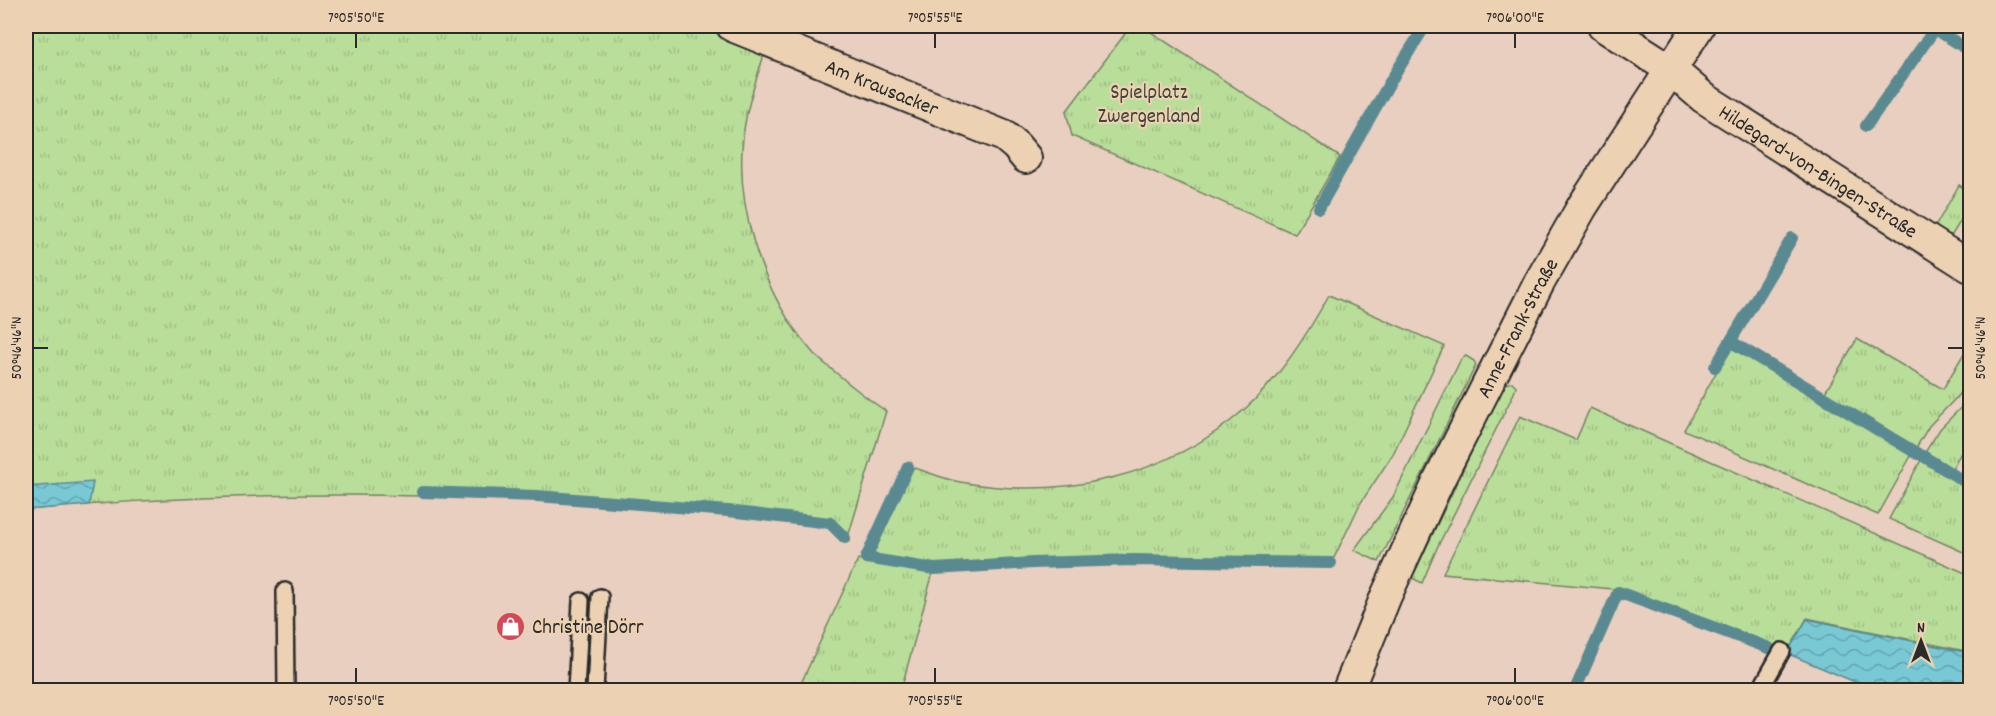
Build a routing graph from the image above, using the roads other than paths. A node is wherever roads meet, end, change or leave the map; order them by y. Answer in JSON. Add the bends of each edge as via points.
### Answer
{"nodes":[{"id":1,"x":732,"y":26,"type":"edge"},
{"id":2,"x":1603,"y":26,"type":"edge"},
{"id":3,"x":1700,"y":26,"type":"edge"},
{"id":4,"x":1670,"y":69,"type":"junction"},
{"id":5,"x":1026,"y":158,"type":"dead end"},
{"id":6,"x":1971,"y":267,"type":"edge"},
{"id":7,"x":285,"y":591,"type":"dead end"},
{"id":8,"x":600,"y":597,"type":"dead end"},
{"id":9,"x":581,"y":601,"type":"dead end"},
{"id":10,"x":1782,"y":651,"type":"dead end"},
{"id":11,"x":286,"y":690,"type":"edge"},
{"id":12,"x":576,"y":690,"type":"edge"},
{"id":13,"x":595,"y":690,"type":"edge"},
{"id":14,"x":1348,"y":690,"type":"edge"},
{"id":15,"x":1760,"y":690,"type":"edge"}],
"edges":[{"from":1,"to":5,"type":"street","name":"Am Krausacker","via":[[1004,136]]},
{"from":2,"to":4,"type":"street"},
{"from":3,"to":4,"type":"street","name":"Anne-Frank-Straße"},
{"from":4,"to":6,"type":"street","name":"Hildegard-von-Bingen-Straße","via":[[1704,98]]},
{"from":4,"to":14,"type":"street","name":"Anne-Frank-Straße","via":[[1539,282],[1440,478]]},
{"from":7,"to":11,"type":"lane"},
{"from":8,"to":13,"type":"lane"},
{"from":9,"to":12,"type":"lane"},
{"from":10,"to":15,"type":"lane"}]}
